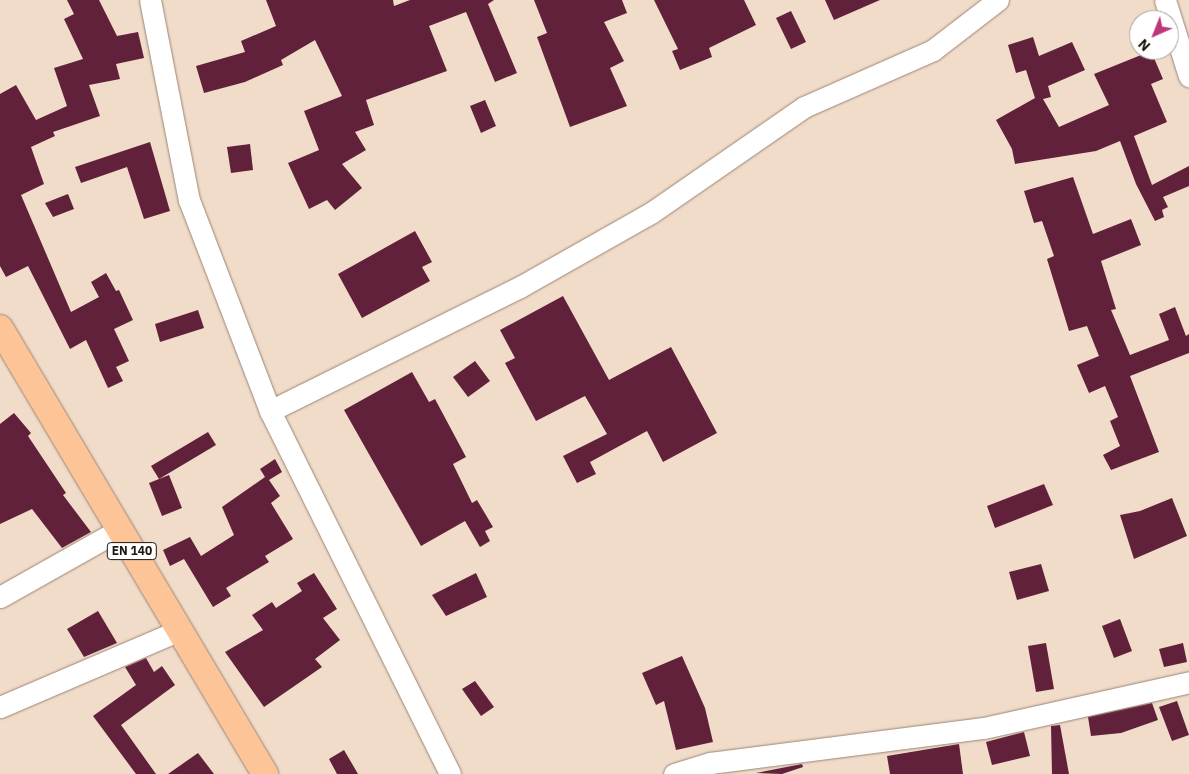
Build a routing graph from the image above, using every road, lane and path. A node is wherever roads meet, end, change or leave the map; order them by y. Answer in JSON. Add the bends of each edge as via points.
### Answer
{"nodes":[{"id":1,"x":150,"y":0,"type":"edge"},
{"id":2,"x":998,"y":0,"type":"edge"},
{"id":3,"x":1165,"y":0,"type":"edge"},
{"id":4,"x":1189,"y":76,"type":"edge"},
{"id":5,"x":0,"y":328,"type":"edge"},
{"id":6,"x":270,"y":411,"type":"junction"},
{"id":7,"x":119,"y":530,"type":"junction"},
{"id":8,"x":0,"y":597,"type":"edge"},
{"id":9,"x":180,"y":630,"type":"junction"},
{"id":10,"x":1189,"y":682,"type":"edge"},
{"id":11,"x":0,"y":707,"type":"edge"},
{"id":12,"x":265,"y":774,"type":"edge"},
{"id":13,"x":450,"y":774,"type":"edge"},
{"id":14,"x":674,"y":774,"type":"edge"}],
"edges":[{"from":1,"to":6,"type":"street","via":[[189,200]]},
{"from":2,"to":6,"type":"street","via":[[933,50],[804,107],[651,213],[528,283]]},
{"from":3,"to":4,"type":"street"},
{"from":5,"to":7,"type":"main road","number":"EN 140"},
{"from":6,"to":13,"type":"street"},
{"from":7,"to":8,"type":"street"},
{"from":7,"to":9,"type":"main road","number":"EN 140"},
{"from":9,"to":11,"type":"street"},
{"from":9,"to":12,"type":"main road","number":"EN 140"},
{"from":10,"to":14,"type":"street","via":[[984,728],[710,764]]}]}
